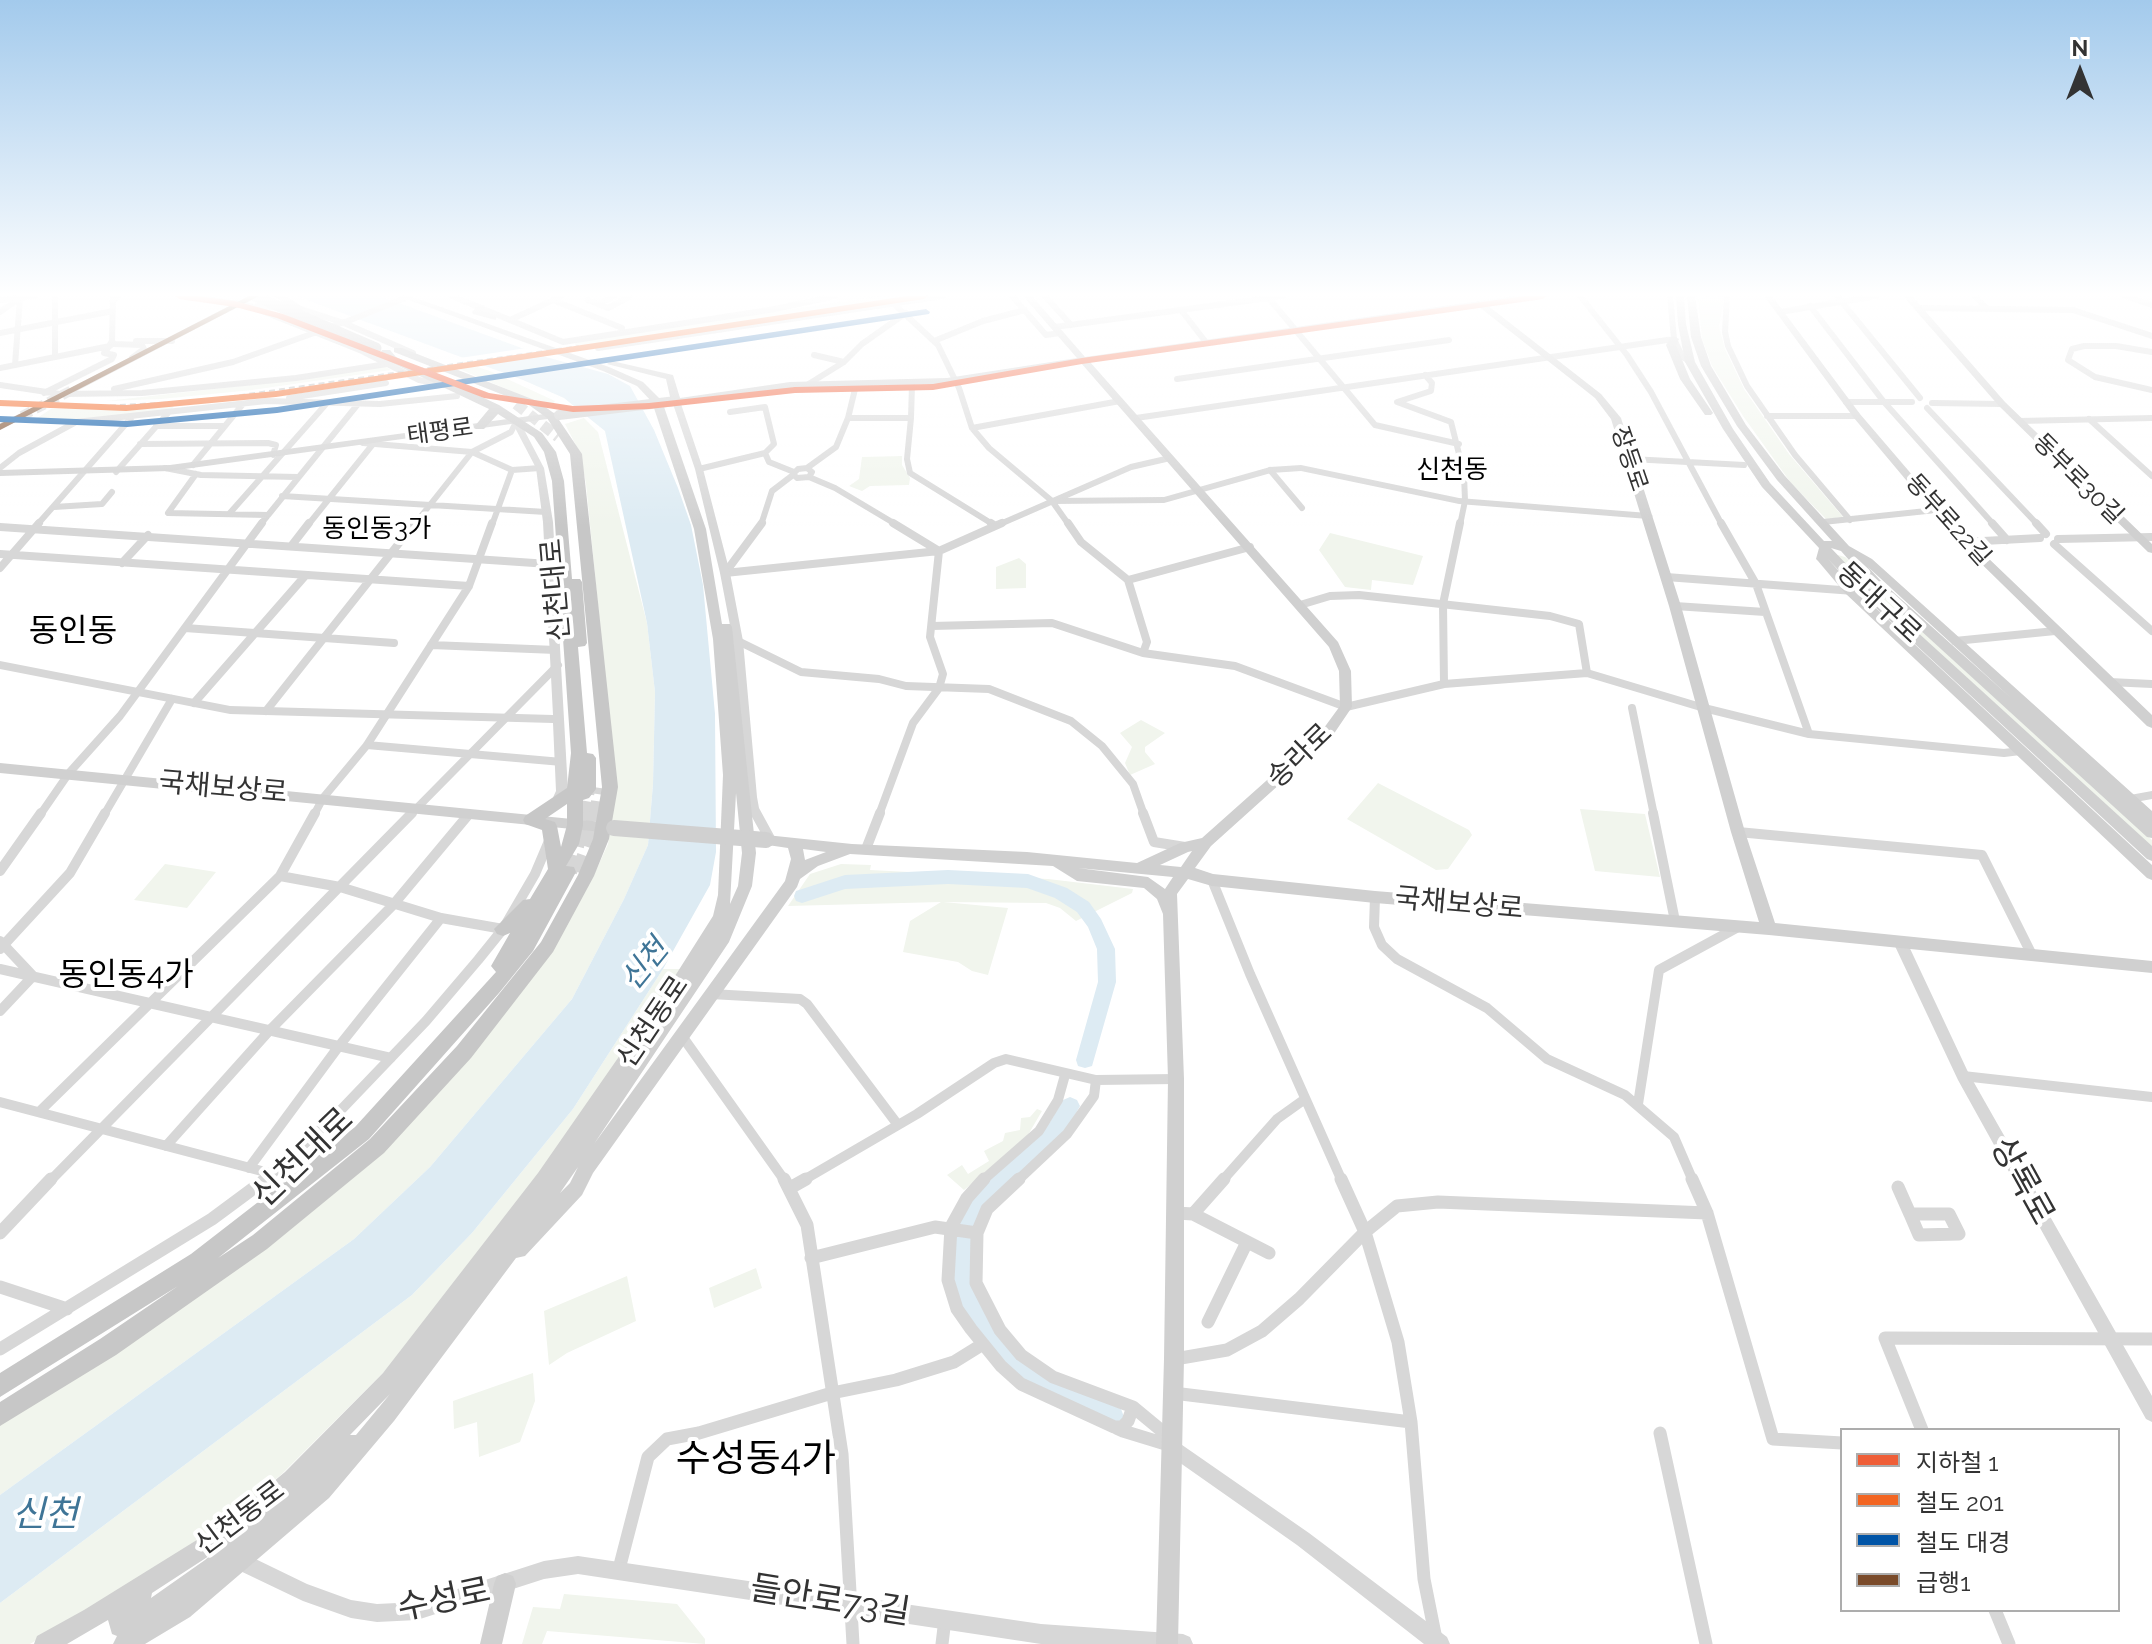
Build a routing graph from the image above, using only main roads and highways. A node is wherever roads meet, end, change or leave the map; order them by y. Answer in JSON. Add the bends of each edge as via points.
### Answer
{"nodes":[{"id":1,"x":106,"y":373,"type":"edge"},
{"id":2,"x":420,"y":373,"type":"edge"},
{"id":3,"x":431,"y":373,"type":"edge"},
{"id":4,"x":451,"y":373,"type":"edge"},
{"id":5,"x":616,"y":373,"type":"edge"},
{"id":6,"x":627,"y":373,"type":"edge"},
{"id":7,"x":646,"y":373,"type":"edge"},
{"id":8,"x":999,"y":373,"type":"edge"},
{"id":9,"x":1095,"y":373,"type":"edge"},
{"id":10,"x":1569,"y":373,"type":"edge"},
{"id":11,"x":1682,"y":373,"type":"edge"},
{"id":12,"x":1696,"y":373,"type":"edge"},
{"id":13,"x":1711,"y":373,"type":"edge"},
{"id":14,"x":1825,"y":373,"type":"edge"},
{"id":15,"x":1975,"y":373,"type":"edge"},
{"id":16,"x":670,"y":377,"type":"junction"},
{"id":17,"x":72,"y":390,"type":"tunnel mouth"},
{"id":18,"x":658,"y":393,"type":"junction"},
{"id":19,"x":676,"y":401,"type":"junction"},
{"id":20,"x":508,"y":405,"type":"junction"},
{"id":21,"x":22,"y":416,"type":"tunnel mouth"},
{"id":22,"x":517,"y":421,"type":"junction"},
{"id":23,"x":0,"y":427,"type":"edge"},
{"id":24,"x":480,"y":427,"type":"junction"},
{"id":25,"x":553,"y":429,"type":"junction"},
{"id":26,"x":0,"y":470,"type":"edge"},
{"id":27,"x":1844,"y":547,"type":"junction"},
{"id":28,"x":2152,"y":550,"type":"edge"},
{"id":29,"x":1825,"y":551,"type":"junction"},
{"id":30,"x":1826,"y":567,"type":"junction"},
{"id":31,"x":2152,"y":723,"type":"edge"},
{"id":32,"x":0,"y":768,"type":"edge"},
{"id":33,"x":594,"y":789,"type":"junction"},
{"id":34,"x":2152,"y":819,"type":"edge"},
{"id":35,"x":531,"y":820,"type":"junction"},
{"id":36,"x":575,"y":825,"type":"junction"},
{"id":37,"x":609,"y":828,"type":"junction"},
{"id":38,"x":2152,"y":833,"type":"edge"},
{"id":39,"x":1206,"y":842,"type":"junction"},
{"id":40,"x":794,"y":843,"type":"junction"},
{"id":41,"x":859,"y":849,"type":"junction"},
{"id":42,"x":2152,"y":855,"type":"edge"},
{"id":43,"x":1056,"y":860,"type":"junction"},
{"id":44,"x":1138,"y":869,"type":"junction"},
{"id":45,"x":574,"y":870,"type":"junction"},
{"id":46,"x":1185,"y":873,"type":"junction"},
{"id":47,"x":2152,"y":874,"type":"edge"},
{"id":48,"x":795,"y":875,"type":"junction"},
{"id":49,"x":779,"y":900,"type":"junction"},
{"id":50,"x":1170,"y":916,"type":"junction"},
{"id":51,"x":725,"y":928,"type":"junction"},
{"id":52,"x":503,"y":929,"type":"road end"},
{"id":53,"x":1769,"y":929,"type":"junction"},
{"id":54,"x":2152,"y":967,"type":"edge"},
{"id":55,"x":696,"y":970,"type":"junction"},
{"id":56,"x":494,"y":1275,"type":"junction"},
{"id":57,"x":0,"y":1386,"type":"edge"},
{"id":58,"x":387,"y":1414,"type":"junction"},
{"id":59,"x":0,"y":1415,"type":"edge"},
{"id":60,"x":171,"y":1567,"type":"junction"},
{"id":61,"x":505,"y":1584,"type":"road end"},
{"id":62,"x":45,"y":1644,"type":"edge"},
{"id":63,"x":124,"y":1644,"type":"edge"},
{"id":64,"x":491,"y":1644,"type":"edge"},
{"id":65,"x":1173,"y":1644,"type":"edge"}],
"edges":[{"from":1,"to":17,"type":"main road"},
{"from":2,"to":20,"type":"highway","via":[[454,391]]},
{"from":3,"to":20,"type":"highway"},
{"from":4,"to":20,"type":"highway"},
{"from":5,"to":51,"type":"main road","name":"신천동로","via":[[640,384],[657,401],[700,529],[723,674],[742,853],[733,871]]},
{"from":6,"to":18,"type":"main road"},
{"from":7,"to":16,"type":"main road"},
{"from":8,"to":19,"type":"main road","name":"태평로","via":[[912,385],[807,385]]},
{"from":9,"to":39,"type":"main road","name":"송라로","via":[[1300,605],[1344,665],[1346,707],[1326,735]]},
{"from":10,"to":53,"type":"main road","name":"장등로","via":[[1609,408],[1623,433]]},
{"from":11,"to":30,"type":"main road","via":[[1744,465]]},
{"from":12,"to":29,"type":"main road","name":"동대구로","via":[[1766,485]]},
{"from":13,"to":27,"type":"main road","name":"동대구로","via":[[1781,478]]},
{"from":14,"to":31,"type":"main road","name":"동부로22길","via":[[1964,542]]},
{"from":15,"to":28,"type":"main road","name":"동부로30길"},
{"from":16,"to":18,"type":"main road","via":[[653,377]]},
{"from":16,"to":19,"type":"main road"},
{"from":18,"to":51,"type":"main road","name":"신천동로","via":[[699,499],[731,654],[749,853],[745,886]]},
{"from":19,"to":25,"type":"main road","name":"태평로","bridge":true},
{"from":20,"to":22,"type":"highway"},
{"from":20,"to":24,"type":"highway"},
{"from":20,"to":25,"type":"highway"},
{"from":21,"to":23,"type":"main road"},
{"from":22,"to":24,"type":"main road","name":"태평로"},
{"from":22,"to":25,"type":"highway"},
{"from":22,"to":25,"type":"main road","name":"태평로"},
{"from":24,"to":26,"type":"main road","name":"태평로","via":[[195,470]]},
{"from":25,"to":33,"type":"highway","name":"신천대로","via":[[568,498]]},
{"from":25,"to":33,"type":"highway","via":[[576,454],[580,478]]},
{"from":27,"to":29,"type":"main road","via":[[1825,544]]},
{"from":27,"to":34,"type":"main road","via":[[1868,561]]},
{"from":27,"to":38,"type":"main road","name":"동대구로","via":[[1952,653]]},
{"from":29,"to":30,"type":"main road"},
{"from":29,"to":42,"type":"main road","name":"동대구로"},
{"from":30,"to":47,"type":"main road"},
{"from":32,"to":35,"type":"main road","name":"국채보상로"},
{"from":33,"to":35,"type":"highway"},
{"from":33,"to":36,"type":"highway"},
{"from":33,"to":37,"type":"highway"},
{"from":35,"to":36,"type":"main road","name":"국채보상로"},
{"from":35,"to":45,"type":"highway","via":[[549,826],[550,838]]},
{"from":36,"to":37,"type":"main road","name":"국채보상로"},
{"from":36,"to":45,"type":"highway"},
{"from":37,"to":40,"type":"main road","name":"국채보상로","bridge":true},
{"from":37,"to":45,"type":"highway"},
{"from":39,"to":44,"type":"main road"},
{"from":39,"to":46,"type":"main road","name":"송라로"},
{"from":40,"to":41,"type":"main road","name":"국채보상로"},
{"from":40,"to":48,"type":"main road"},
{"from":41,"to":43,"type":"main road","name":"국채보상로"},
{"from":41,"to":48,"type":"main road","via":[[830,855]]},
{"from":43,"to":44,"type":"main road","name":"국채보상로"},
{"from":43,"to":50,"type":"main road","via":[[1077,875],[1148,883],[1163,896]]},
{"from":44,"to":46,"type":"main road","name":"국채보상로"},
{"from":45,"to":52,"type":"highway"},
{"from":45,"to":57,"type":"highway","name":"신천대로","via":[[527,946],[362,1133],[198,1261]]},
{"from":45,"to":59,"type":"highway","name":"신천대로","via":[[545,934],[504,992],[311,1201],[121,1338]]},
{"from":46,"to":50,"type":"main road","name":"송라로","via":[[1170,893]]},
{"from":46,"to":53,"type":"main road","name":"국채보상로","via":[[1375,897]]},
{"from":48,"to":49,"type":"main road"},
{"from":49,"to":51,"type":"main road","via":[[758,916]]},
{"from":49,"to":56,"type":"main road","via":[[576,1189]]},
{"from":50,"to":65,"type":"main road","via":[[1184,1214],[1173,1393]]},
{"from":51,"to":55,"type":"main road","name":"신천동로"},
{"from":51,"to":55,"type":"main road","via":[[719,966]]},
{"from":53,"to":54,"type":"main road","name":"국채보상로"},
{"from":55,"to":56,"type":"main road","name":"신천동로"},
{"from":55,"to":60,"type":"main road","name":"신천동로","via":[[390,1380],[292,1479],[228,1532]]},
{"from":56,"to":58,"type":"main road","name":"신천동로"},
{"from":58,"to":60,"type":"main road","via":[[213,1568],[130,1627],[120,1626],[127,1609]]},
{"from":58,"to":63,"type":"main road","name":"신천동로","via":[[322,1491],[182,1609]]},
{"from":60,"to":62,"type":"main road","name":"신천동로"},
{"from":61,"to":64,"type":"main road","name":"수성로"}]}
